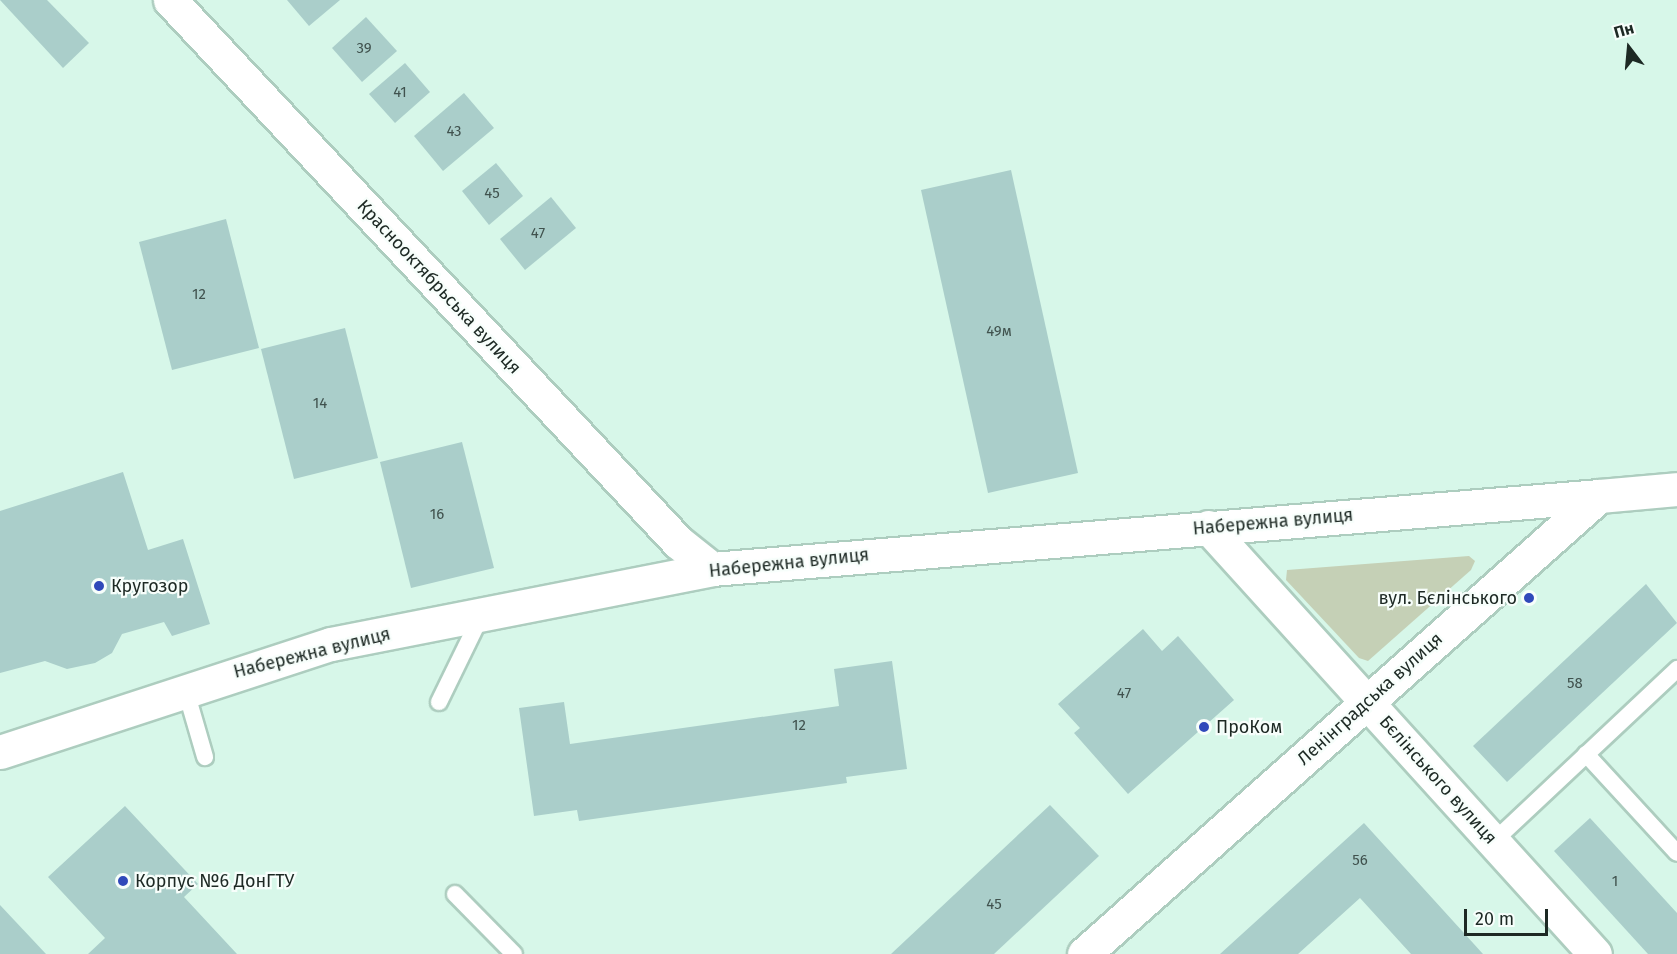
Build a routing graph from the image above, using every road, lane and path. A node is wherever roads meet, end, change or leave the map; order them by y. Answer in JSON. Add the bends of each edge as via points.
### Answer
{"nodes":[{"id":1,"x":170,"y":0,"type":"edge"},
{"id":2,"x":1676,"y":494,"type":"edge"},
{"id":3,"x":1599,"y":496,"type":"junction"},
{"id":4,"x":1208,"y":527,"type":"junction"},
{"id":5,"x":712,"y":569,"type":"junction"},
{"id":6,"x":482,"y":614,"type":"junction"},
{"id":7,"x":1677,"y":669,"type":"edge"},
{"id":8,"x":185,"y":688,"type":"junction"},
{"id":9,"x":1367,"y":701,"type":"junction"},
{"id":10,"x":439,"y":702,"type":"dead end"},
{"id":11,"x":0,"y":752,"type":"edge"},
{"id":12,"x":1586,"y":754,"type":"junction"},
{"id":13,"x":206,"y":758,"type":"dead end"},
{"id":14,"x":1493,"y":842,"type":"junction"},
{"id":15,"x":1677,"y":854,"type":"edge"},
{"id":16,"x":455,"y":894,"type":"dead end"},
{"id":17,"x":1087,"y":953,"type":"edge"},
{"id":18,"x":514,"y":954,"type":"edge"},
{"id":19,"x":1595,"y":954,"type":"edge"}],
"edges":[{"from":1,"to":5,"type":"street","name":"Краснооктябрьська вулиця","via":[[678,542]]},
{"from":2,"to":3,"type":"street"},
{"from":3,"to":4,"type":"street","name":"Набережна вулиця"},
{"from":3,"to":9,"type":"street","name":"Ленінградська вулиця"},
{"from":4,"to":5,"type":"street","name":"Набережна вулиця"},
{"from":4,"to":9,"type":"street","name":"Бєлінського вулиця"},
{"from":5,"to":6,"type":"street","name":"Набережна вулиця"},
{"from":6,"to":8,"type":"street","name":"Набережна вулиця","via":[[331,644]]},
{"from":6,"to":10,"type":"lane"},
{"from":7,"to":12,"type":"lane"},
{"from":8,"to":11,"type":"street","name":"Набережна вулиця"},
{"from":8,"to":13,"type":"lane"},
{"from":9,"to":14,"type":"street","name":"Бєлінського вулиця"},
{"from":9,"to":17,"type":"street","name":"Ленінградська вулиця"},
{"from":12,"to":14,"type":"lane"},
{"from":12,"to":15,"type":"lane"},
{"from":14,"to":19,"type":"street","name":"Бєлінського вулиця"},
{"from":16,"to":18,"type":"lane"}]}
